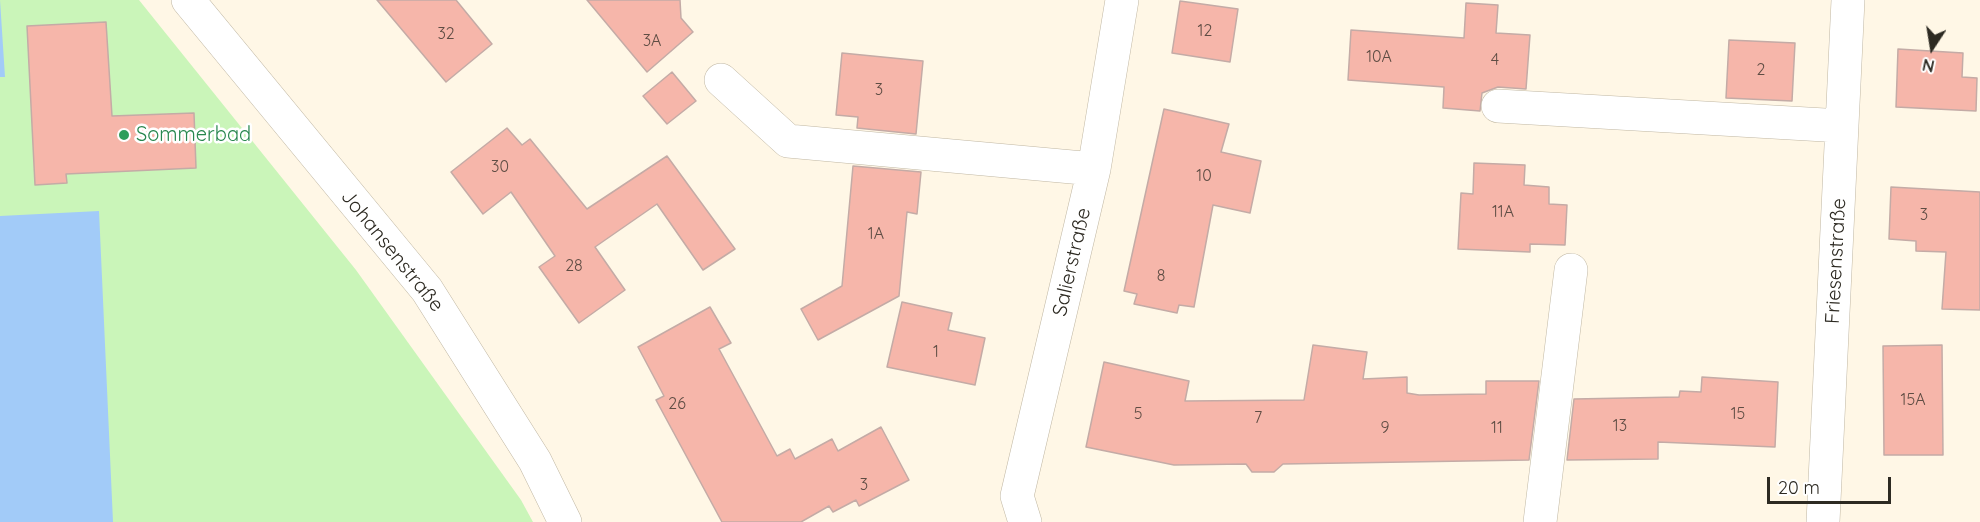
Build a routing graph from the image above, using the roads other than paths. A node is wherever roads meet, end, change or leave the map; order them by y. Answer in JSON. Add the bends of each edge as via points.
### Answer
{"nodes":[{"id":1,"x":188,"y":0,"type":"edge"},
{"id":2,"x":1122,"y":0,"type":"edge"},
{"id":3,"x":1848,"y":0,"type":"edge"},
{"id":4,"x":721,"y":80,"type":"dead end"},
{"id":5,"x":1498,"y":106,"type":"dead end"},
{"id":6,"x":1842,"y":126,"type":"junction"},
{"id":7,"x":1094,"y":169,"type":"junction"},
{"id":8,"x":1571,"y":270,"type":"dead end"},
{"id":9,"x":565,"y":522,"type":"edge"},
{"id":10,"x":1024,"y":522,"type":"edge"},
{"id":11,"x":1540,"y":522,"type":"edge"},
{"id":12,"x":1823,"y":522,"type":"edge"}],
"edges":[{"from":1,"to":9,"type":"street","name":"Johansenstraße","via":[[427,290],[535,461]]},
{"from":2,"to":7,"type":"street","name":"Salierstraße"},
{"from":3,"to":6,"type":"street","name":"Friesenstraße"},
{"from":4,"to":7,"type":"street","via":[[788,141]]},
{"from":5,"to":6,"type":"street"},
{"from":6,"to":12,"type":"street","name":"Friesenstraße"},
{"from":7,"to":10,"type":"street","name":"Salierstraße","via":[[1017,496]]},
{"from":8,"to":11,"type":"street"}]}
